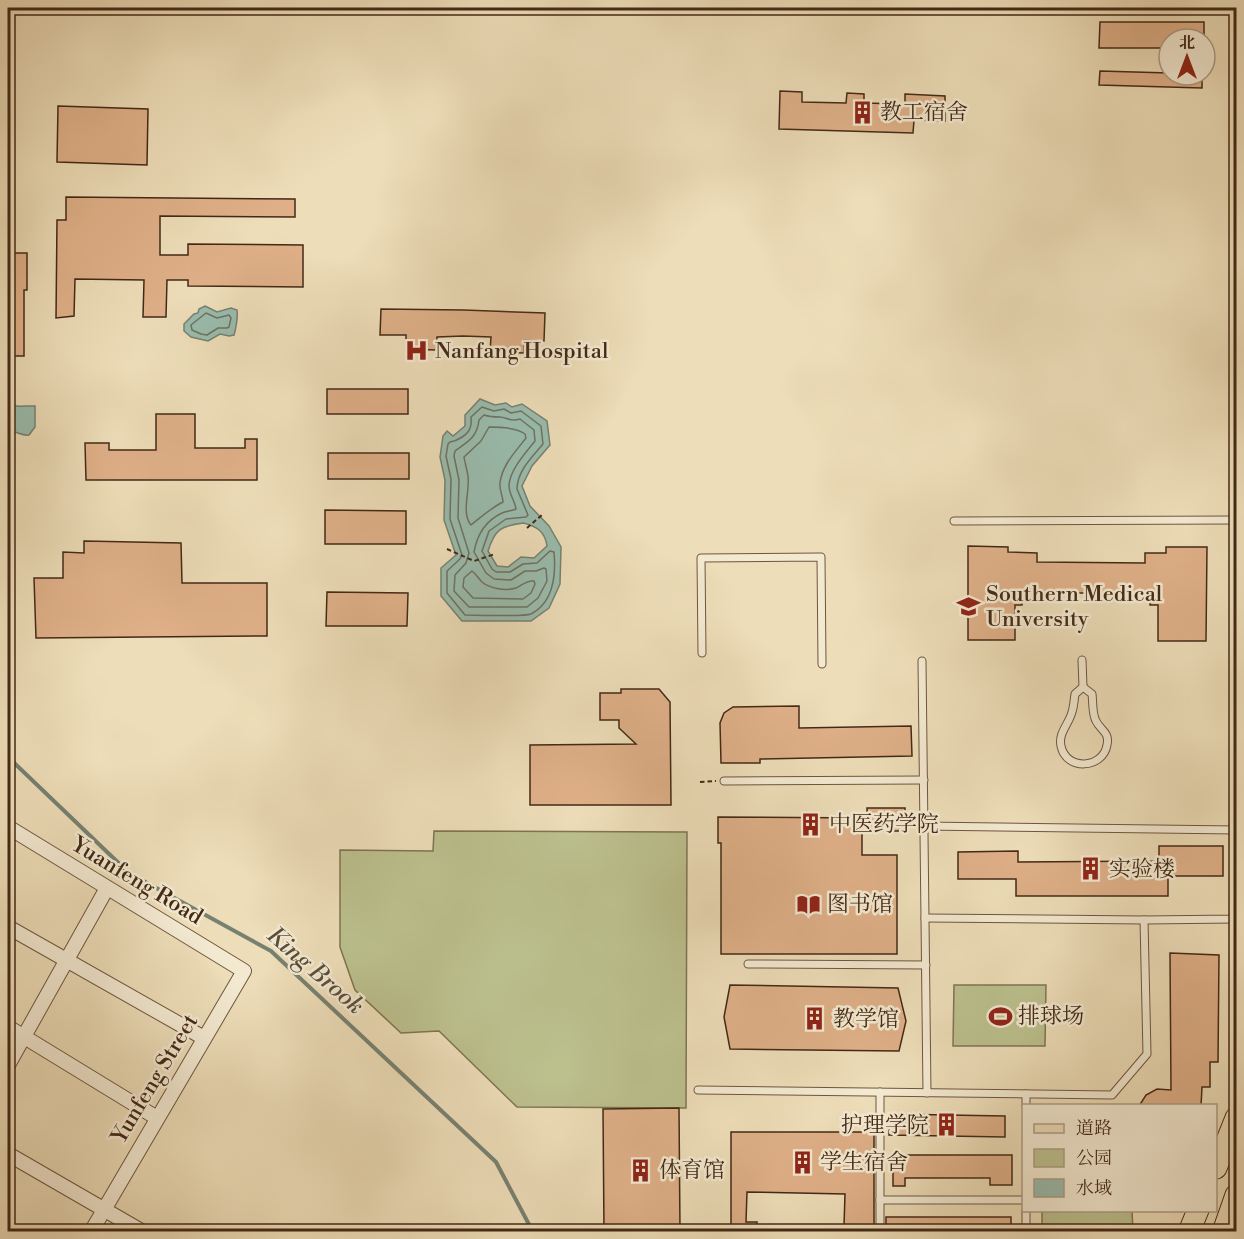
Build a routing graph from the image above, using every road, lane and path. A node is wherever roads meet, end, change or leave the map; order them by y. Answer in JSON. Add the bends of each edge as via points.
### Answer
{"nodes":[{"id":1,"x":543,"y":514,"type":"dead end"},
{"id":2,"x":1236,"y":520,"type":"edge"},
{"id":3,"x":954,"y":521,"type":"dead end"},
{"id":4,"x":527,"y":528,"type":"dead end"},
{"id":5,"x":447,"y":549,"type":"dead end"},
{"id":6,"x":495,"y":554,"type":"dead end"},
{"id":7,"x":702,"y":653,"type":"dead end"},
{"id":8,"x":1082,"y":660,"type":"dead end"},
{"id":9,"x":922,"y":662,"type":"dead end"},
{"id":10,"x":822,"y":664,"type":"dead end"},
{"id":11,"x":1083,"y":687,"type":"junction"},
{"id":12,"x":924,"y":780,"type":"junction"},
{"id":13,"x":724,"y":781,"type":"joint"},
{"id":14,"x":700,"y":782,"type":"dead end"},
{"id":15,"x":924,"y":826,"type":"junction"},
{"id":16,"x":8,"y":828,"type":"edge"},
{"id":17,"x":1236,"y":830,"type":"edge"},
{"id":18,"x":107,"y":888,"type":"junction"},
{"id":19,"x":1236,"y":892,"type":"edge"},
{"id":20,"x":925,"y":918,"type":"junction"},
{"id":21,"x":1144,"y":920,"type":"junction"},
{"id":22,"x":8,"y":927,"type":"edge"},
{"id":23,"x":67,"y":960,"type":"junction"},
{"id":24,"x":748,"y":964,"type":"dead end"},
{"id":25,"x":926,"y":965,"type":"junction"},
{"id":26,"x":244,"y":971,"type":"joint"},
{"id":27,"x":8,"y":1027,"type":"edge"},
{"id":28,"x":24,"y":1036,"type":"junction"},
{"id":29,"x":204,"y":1038,"type":"junction"},
{"id":30,"x":8,"y":1065,"type":"edge"},
{"id":31,"x":698,"y":1090,"type":"dead end"},
{"id":32,"x":880,"y":1092,"type":"junction"},
{"id":33,"x":927,"y":1093,"type":"junction"},
{"id":34,"x":1026,"y":1094,"type":"junction"},
{"id":35,"x":1026,"y":1104,"type":"edge"},
{"id":36,"x":1236,"y":1118,"type":"edge"},
{"id":37,"x":157,"y":1119,"type":"junction"},
{"id":38,"x":8,"y":1154,"type":"edge"},
{"id":39,"x":1217,"y":1163,"type":"edge"},
{"id":40,"x":1236,"y":1195,"type":"edge"},
{"id":41,"x":880,"y":1200,"type":"junction"},
{"id":42,"x":1022,"y":1200,"type":"edge"},
{"id":43,"x":103,"y":1209,"type":"junction"},
{"id":44,"x":1026,"y":1212,"type":"edge"},
{"id":45,"x":1197,"y":1212,"type":"edge"},
{"id":46,"x":91,"y":1232,"type":"edge"},
{"id":47,"x":143,"y":1232,"type":"edge"},
{"id":48,"x":880,"y":1232,"type":"edge"},
{"id":49,"x":1026,"y":1232,"type":"edge"},
{"id":50,"x":1189,"y":1232,"type":"edge"},
{"id":51,"x":1223,"y":1232,"type":"edge"}],
"edges":[{"from":1,"to":4,"type":"path"},
{"from":2,"to":3,"type":"lane"},
{"from":5,"to":6,"type":"path","via":[[474,561]]},
{"from":7,"to":10,"type":"lane","via":[[701,558],[821,557]]},
{"from":8,"to":11,"type":"lane"},
{"from":9,"to":12,"type":"lane"},
{"from":11,"to":11,"type":"lane","via":[[1075,693],[1060,744],[1074,764],[1091,764],[1102,757],[1108,744],[1105,730],[1095,720],[1092,693]]},
{"from":12,"to":13,"type":"lane"},
{"from":12,"to":15,"type":"lane"},
{"from":13,"to":14,"type":"path"},
{"from":15,"to":17,"type":"lane"},
{"from":15,"to":20,"type":"lane"},
{"from":16,"to":18,"type":"street","name":"Yuanfeng Road"},
{"from":18,"to":23,"type":"street"},
{"from":18,"to":26,"type":"street","name":"Yuanfeng Road"},
{"from":19,"to":21,"type":"lane","via":[[1235,919]]},
{"from":20,"to":21,"type":"lane"},
{"from":20,"to":25,"type":"lane"},
{"from":21,"to":34,"type":"lane","via":[[1147,1054],[1112,1095]]},
{"from":22,"to":23,"type":"street"},
{"from":23,"to":28,"type":"street"},
{"from":23,"to":29,"type":"street"},
{"from":24,"to":25,"type":"lane"},
{"from":25,"to":33,"type":"lane"},
{"from":26,"to":29,"type":"street","name":"Yunfeng Street"},
{"from":27,"to":28,"type":"street"},
{"from":28,"to":30,"type":"street"},
{"from":28,"to":37,"type":"street"},
{"from":29,"to":37,"type":"street","name":"Yunfeng Street"},
{"from":31,"to":32,"type":"lane"},
{"from":32,"to":33,"type":"lane"},
{"from":32,"to":41,"type":"lane"},
{"from":33,"to":34,"type":"lane"},
{"from":34,"to":35,"type":"lane"},
{"from":36,"to":39,"type":"main road"},
{"from":37,"to":43,"type":"street","name":"Yunfeng Street"},
{"from":38,"to":43,"type":"street"},
{"from":40,"to":51,"type":"main road"},
{"from":41,"to":42,"type":"lane"},
{"from":41,"to":48,"type":"lane"},
{"from":43,"to":46,"type":"street","name":"Yunfeng Street"},
{"from":43,"to":47,"type":"street"},
{"from":44,"to":49,"type":"lane"},
{"from":45,"to":50,"type":"main road"}]}
